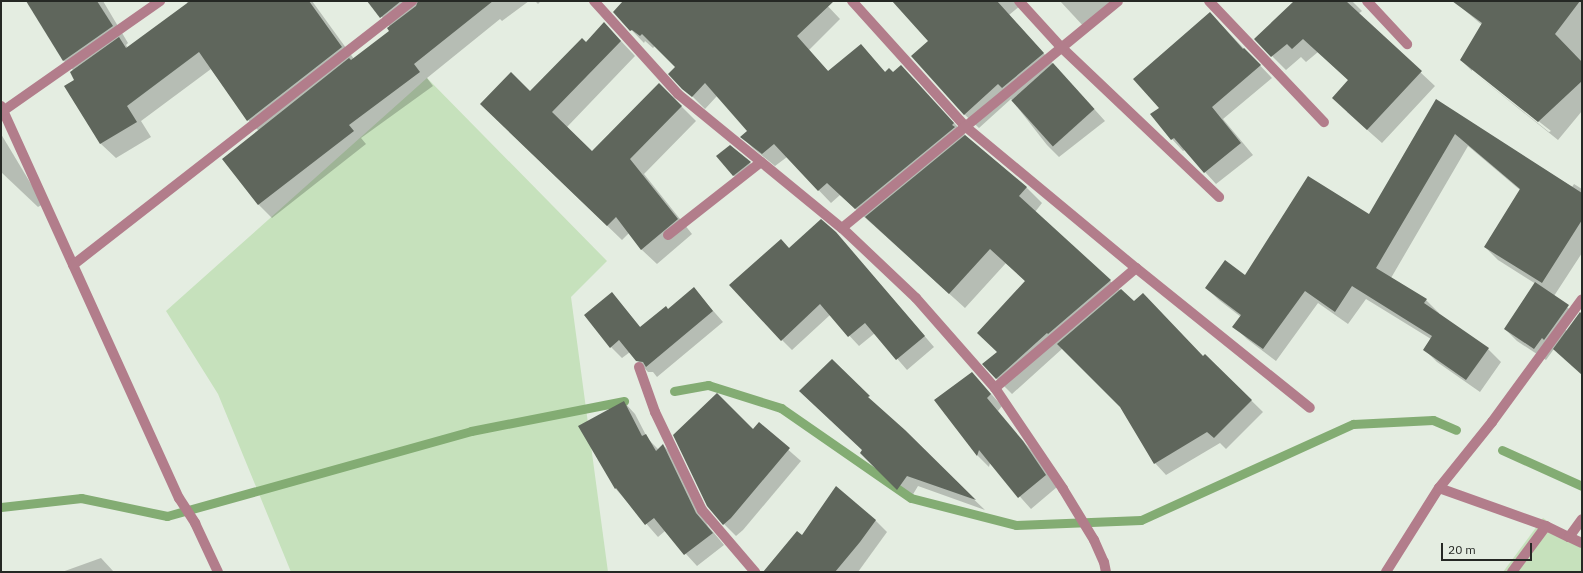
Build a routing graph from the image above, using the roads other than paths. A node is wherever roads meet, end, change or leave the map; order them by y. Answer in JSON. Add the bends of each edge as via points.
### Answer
{"nodes":[{"id":1,"x":160,"y":1,"type":"edge"},
{"id":2,"x":412,"y":1,"type":"edge"},
{"id":3,"x":594,"y":1,"type":"edge"},
{"id":4,"x":852,"y":1,"type":"edge"},
{"id":5,"x":1018,"y":1,"type":"edge"},
{"id":6,"x":1118,"y":1,"type":"edge"},
{"id":7,"x":1209,"y":1,"type":"edge"},
{"id":8,"x":1367,"y":1,"type":"edge"},
{"id":9,"x":1407,"y":44,"type":"dead end"},
{"id":10,"x":1061,"y":47,"type":"junction"},
{"id":11,"x":2,"y":108,"type":"edge"},
{"id":12,"x":1324,"y":122,"type":"dead end"},
{"id":13,"x":966,"y":127,"type":"junction"},
{"id":14,"x":761,"y":162,"type":"junction"},
{"id":15,"x":1219,"y":197,"type":"dead end"},
{"id":16,"x":842,"y":228,"type":"junction"},
{"id":17,"x":668,"y":235,"type":"dead end"},
{"id":18,"x":73,"y":265,"type":"junction"},
{"id":19,"x":1136,"y":268,"type":"junction"},
{"id":20,"x":1582,"y":299,"type":"edge"},
{"id":21,"x":639,"y":367,"type":"dead end"},
{"id":22,"x":995,"y":388,"type":"junction"},
{"id":23,"x":1310,"y":408,"type":"dead end"},
{"id":24,"x":1439,"y":488,"type":"junction"},
{"id":25,"x":1582,"y":519,"type":"edge"},
{"id":26,"x":1546,"y":526,"type":"junction"},
{"id":27,"x":1569,"y":537,"type":"junction"},
{"id":28,"x":1582,"y":543,"type":"edge"},
{"id":29,"x":218,"y":572,"type":"edge"},
{"id":30,"x":755,"y":572,"type":"edge"},
{"id":31,"x":1106,"y":572,"type":"edge"},
{"id":32,"x":1386,"y":572,"type":"edge"},
{"id":33,"x":1512,"y":572,"type":"edge"}],
"edges":[{"from":1,"to":11,"type":"street"},
{"from":2,"to":18,"type":"street"},
{"from":3,"to":14,"type":"street","via":[[678,94]]},
{"from":4,"to":13,"type":"street"},
{"from":5,"to":10,"type":"street"},
{"from":6,"to":10,"type":"street"},
{"from":7,"to":12,"type":"street"},
{"from":8,"to":9,"type":"street"},
{"from":10,"to":13,"type":"street"},
{"from":10,"to":15,"type":"street"},
{"from":11,"to":18,"type":"street"},
{"from":13,"to":16,"type":"street"},
{"from":13,"to":19,"type":"street"},
{"from":14,"to":16,"type":"street"},
{"from":14,"to":17,"type":"street"},
{"from":16,"to":22,"type":"street","via":[[916,298]]},
{"from":18,"to":29,"type":"street","via":[[179,498],[195,523]]},
{"from":19,"to":22,"type":"street"},
{"from":19,"to":23,"type":"street"},
{"from":20,"to":24,"type":"street","via":[[1492,422]]},
{"from":21,"to":30,"type":"street","via":[[655,412],[702,510]]},
{"from":22,"to":31,"type":"street","via":[[1075,509],[1104,562]]},
{"from":24,"to":26,"type":"street"},
{"from":24,"to":32,"type":"street"},
{"from":25,"to":27,"type":"street"},
{"from":26,"to":27,"type":"street"},
{"from":26,"to":33,"type":"street"},
{"from":27,"to":28,"type":"street"}]}
